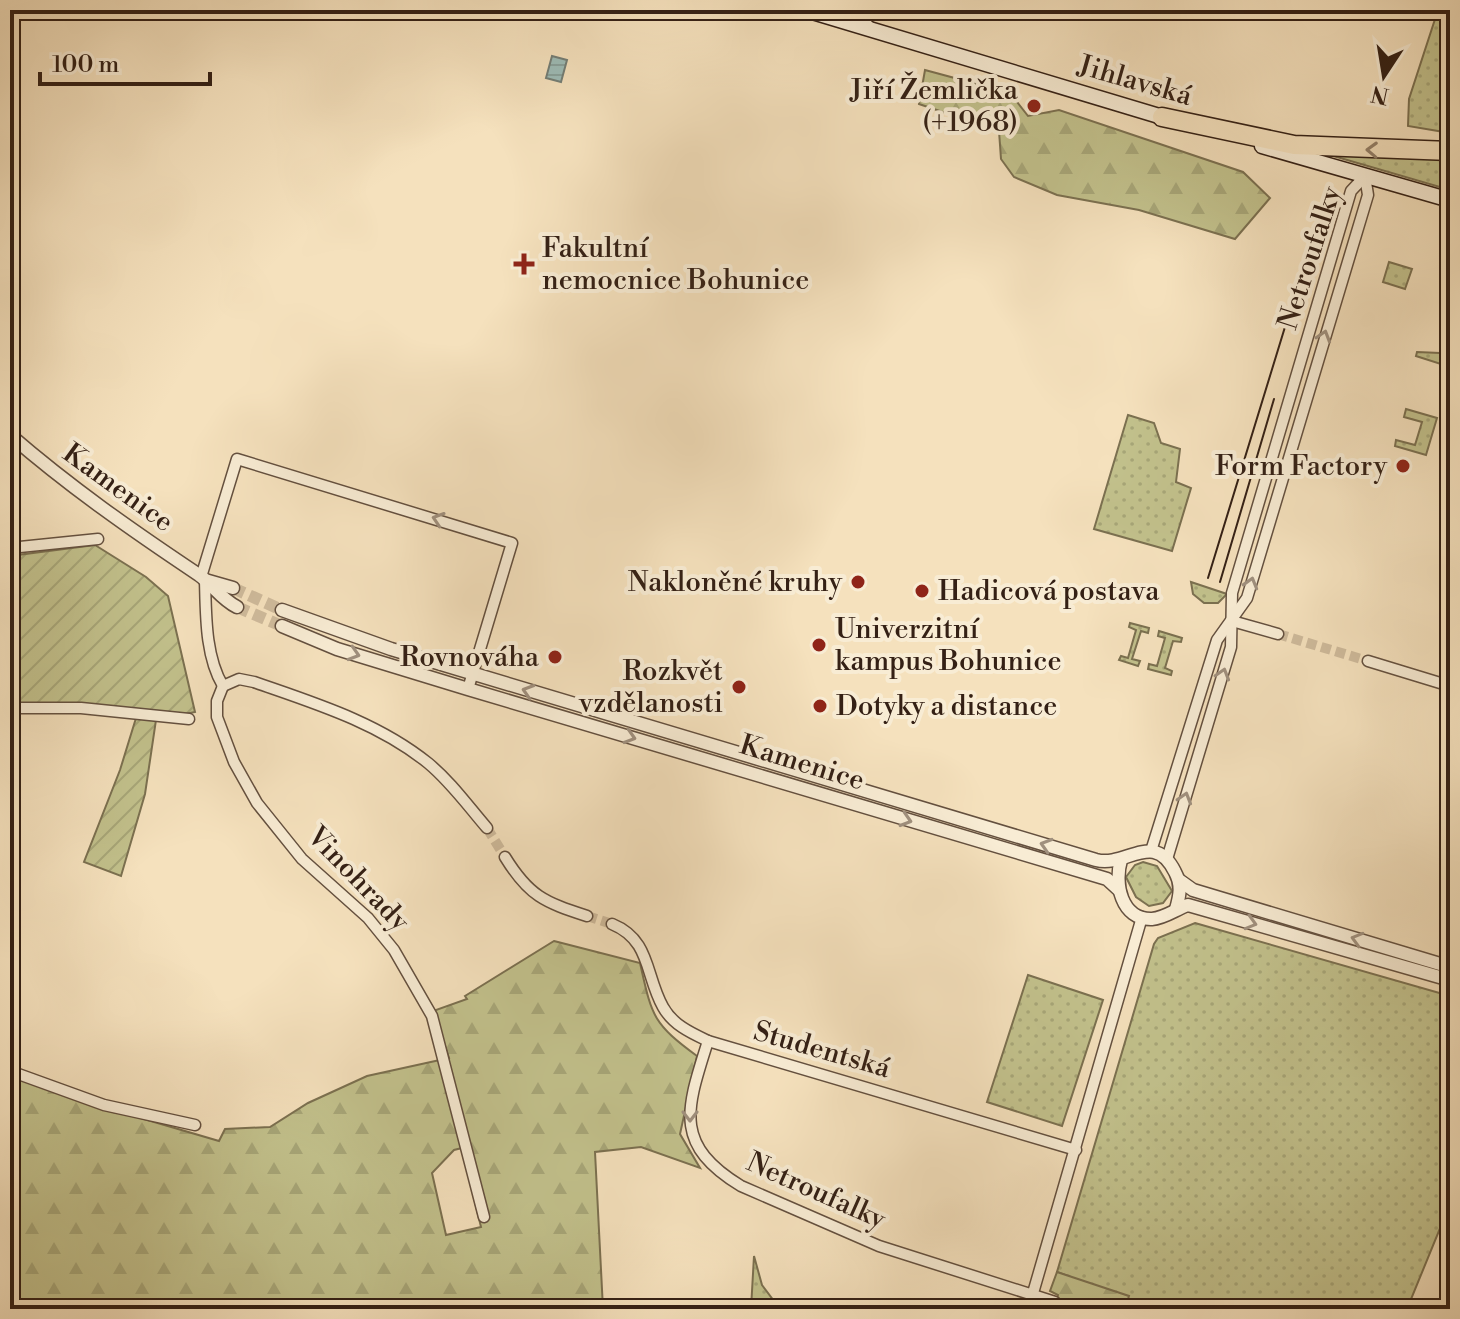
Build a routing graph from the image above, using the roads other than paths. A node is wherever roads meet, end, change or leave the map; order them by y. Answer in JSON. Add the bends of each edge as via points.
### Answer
{"nodes":[{"id":1,"x":806,"y":10,"type":"edge"},
{"id":2,"x":853,"y":10,"type":"edge"},
{"id":3,"x":871,"y":30,"type":"junction"},
{"id":4,"x":1162,"y":117,"type":"junction"},
{"id":5,"x":1450,"y":151,"type":"edge"},
{"id":6,"x":1365,"y":176,"type":"junction"},
{"id":7,"x":1450,"y":200,"type":"edge"},
{"id":8,"x":10,"y":435,"type":"edge"},
{"id":9,"x":98,"y":539,"type":"dead end"},
{"id":10,"x":10,"y":548,"type":"edge"},
{"id":11,"x":203,"y":578,"type":"junction"},
{"id":12,"x":233,"y":588,"type":"tunnel mouth"},
{"id":13,"x":237,"y":607,"type":"tunnel mouth"},
{"id":14,"x":282,"y":610,"type":"tunnel mouth"},
{"id":15,"x":1232,"y":621,"type":"junction"},
{"id":16,"x":282,"y":626,"type":"tunnel mouth"},
{"id":17,"x":1278,"y":634,"type":"tunnel mouth"},
{"id":18,"x":1368,"y":661,"type":"tunnel mouth"},
{"id":19,"x":473,"y":674,"type":"junction"},
{"id":20,"x":223,"y":686,"type":"junction"},
{"id":21,"x":1450,"y":686,"type":"edge"},
{"id":22,"x":468,"y":689,"type":"junction"},
{"id":23,"x":10,"y":708,"type":"edge"},
{"id":24,"x":189,"y":719,"type":"dead end"},
{"id":25,"x":487,"y":828,"type":"tunnel mouth"},
{"id":26,"x":1151,"y":851,"type":"junction"},
{"id":27,"x":505,"y":857,"type":"tunnel mouth"},
{"id":28,"x":1167,"y":859,"type":"junction"},
{"id":29,"x":1121,"y":860,"type":"junction"},
{"id":30,"x":1179,"y":880,"type":"junction"},
{"id":31,"x":1119,"y":890,"type":"junction"},
{"id":32,"x":1176,"y":909,"type":"junction"},
{"id":33,"x":587,"y":916,"type":"tunnel mouth"},
{"id":34,"x":1142,"y":917,"type":"junction"},
{"id":35,"x":612,"y":924,"type":"tunnel mouth"},
{"id":36,"x":1450,"y":967,"type":"edge"},
{"id":37,"x":1450,"y":980,"type":"edge"},
{"id":38,"x":708,"y":1041,"type":"junction"},
{"id":39,"x":10,"y":1071,"type":"edge"},
{"id":40,"x":195,"y":1125,"type":"dead end"},
{"id":41,"x":1076,"y":1150,"type":"junction"},
{"id":42,"x":484,"y":1217,"type":"dead end"},
{"id":43,"x":1033,"y":1293,"type":"junction"},
{"id":44,"x":1055,"y":1302,"type":"dead end"}],
"edges":[{"from":1,"to":3,"type":"main road","name":"Jihlavská"},
{"from":2,"to":3,"type":"street"},
{"from":3,"to":4,"type":"main road","name":"Jihlavská"},
{"from":5,"to":4,"type":"highway","one_way":true,"via":[[1294,145]]},
{"from":4,"to":6,"type":"main road","name":"Jihlavská"},
{"from":6,"to":7,"type":"main road","name":"Jihlavská"},
{"from":15,"to":6,"type":"street","name":"Netroufalky","one_way":true,"via":[[1247,598],[1368,195]]},
{"from":6,"to":15,"type":"street","name":"Netroufalky","via":[[1351,191],[1232,593]]},
{"from":8,"to":11,"type":"street","name":"Kamenice","via":[[76,491]]},
{"from":9,"to":10,"type":"street"},
{"from":11,"to":12,"type":"street","name":"Kamenice"},
{"from":11,"to":13,"type":"street","name":"Kamenice"},
{"from":19,"to":11,"type":"street","name":"Kamenice","one_way":true,"via":[[512,543],[237,459]]},
{"from":11,"to":20,"type":"street","name":"Vinohrady","via":[[208,638]]},
{"from":14,"to":19,"type":"street","name":"Kamenice"},
{"from":15,"to":17,"type":"street"},
{"from":15,"to":26,"type":"street","name":"Netroufalky","via":[[1217,640]]},
{"from":28,"to":15,"type":"street","name":"Netroufalky","one_way":true,"via":[[1231,647]]},
{"from":16,"to":22,"type":"street","name":"Kamenice","one_way":true,"via":[[337,649]]},
{"from":18,"to":21,"type":"street"},
{"from":19,"to":22,"type":"street","name":"Kamenice"},
{"from":29,"to":19,"type":"street","name":"Kamenice","one_way":true,"via":[[1096,860]]},
{"from":20,"to":25,"type":"street","via":[[239,679],[254,682],[364,723],[428,764]]},
{"from":20,"to":42,"type":"street","name":"Vinohrady","via":[[217,717],[257,803],[302,859],[368,918],[394,950],[432,1016]]},
{"from":22,"to":31,"type":"street","name":"Kamenice","one_way":true,"via":[[1107,879]]},
{"from":23,"to":24,"type":"street","via":[[81,708]]},
{"from":26,"to":28,"type":"street"},
{"from":26,"to":29,"type":"street","name":"Kamenice"},
{"from":27,"to":33,"type":"street","via":[[529,891]]},
{"from":28,"to":30,"type":"street"},
{"from":29,"to":31,"type":"street"},
{"from":30,"to":32,"type":"street"},
{"from":36,"to":30,"type":"street","one_way":true,"via":[[1193,890]]},
{"from":31,"to":34,"type":"street","name":"Kamenice","via":[[1129,909]]},
{"from":32,"to":34,"type":"street","via":[[1157,918]]},
{"from":32,"to":37,"type":"street","one_way":true,"via":[[1200,908]]},
{"from":34,"to":41,"type":"street"},
{"from":35,"to":38,"type":"street","name":"Studentská","via":[[640,944],[663,1008],[682,1029]]},
{"from":38,"to":41,"type":"street","name":"Studentská"},
{"from":38,"to":43,"type":"street","name":"Netroufalky","one_way":true,"via":[[688,1118],[693,1143],[721,1174],[879,1246]]},
{"from":39,"to":40,"type":"street","via":[[104,1105]]},
{"from":41,"to":43,"type":"street"},
{"from":43,"to":44,"type":"street","name":"Netroufalky"}]}
